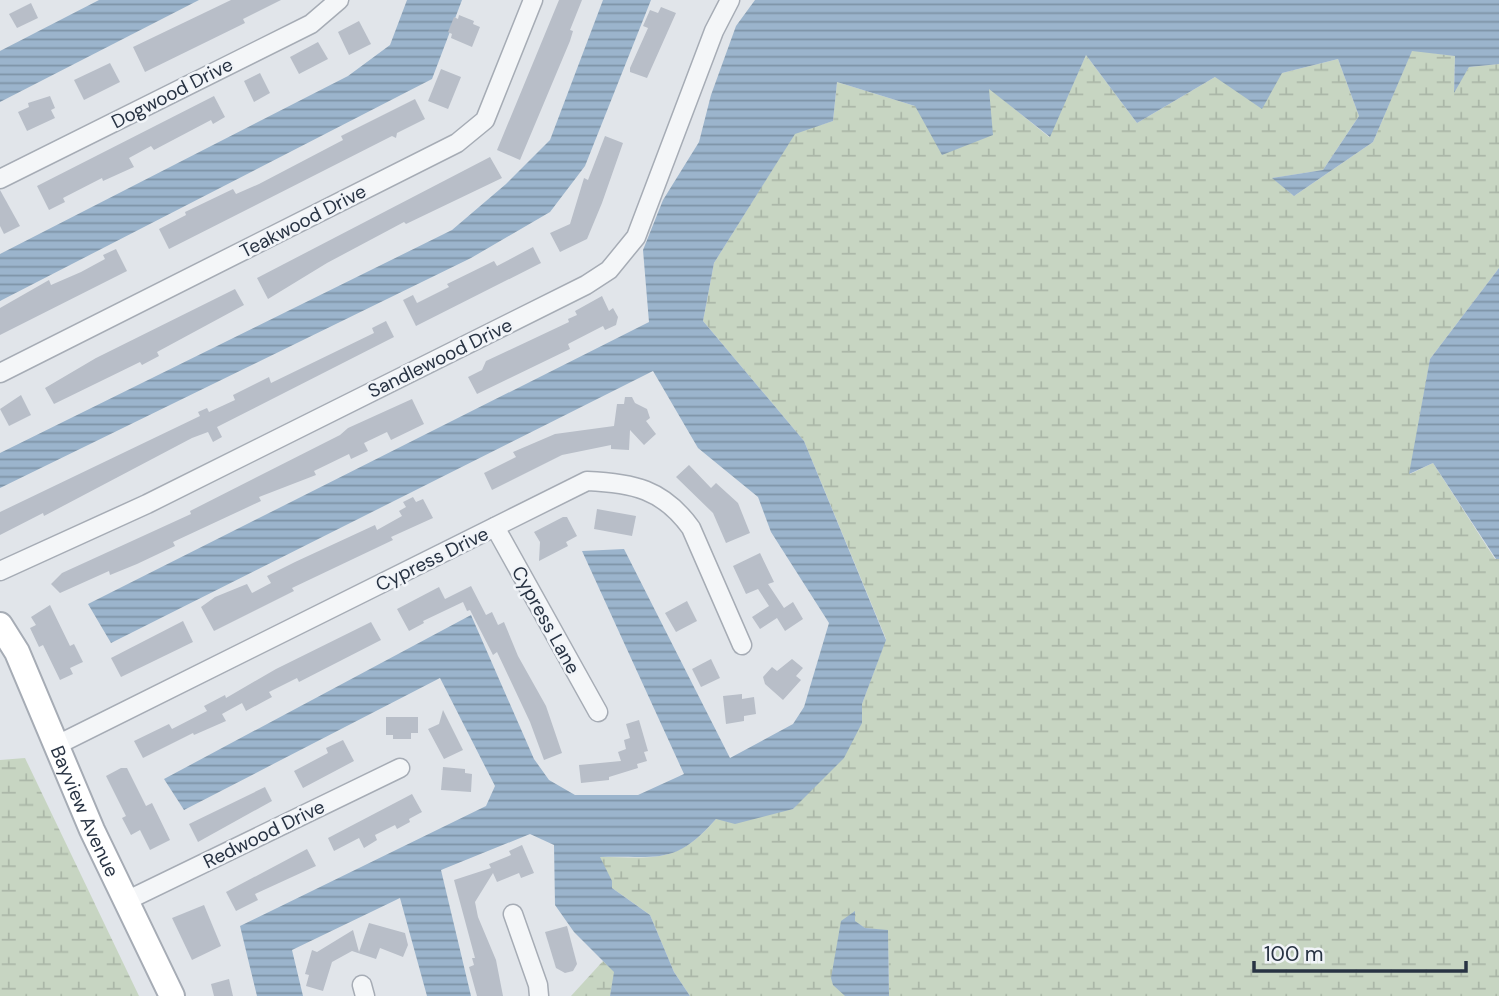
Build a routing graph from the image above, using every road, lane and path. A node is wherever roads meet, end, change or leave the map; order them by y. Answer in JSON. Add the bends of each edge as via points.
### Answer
{"nodes":[{"id":1,"x":340,"y":0,"type":"edge"},
{"id":2,"x":533,"y":0,"type":"edge"},
{"id":3,"x":730,"y":0,"type":"edge"},
{"id":4,"x":0,"y":179,"type":"edge"},
{"id":5,"x":0,"y":373,"type":"edge"},
{"id":6,"x":495,"y":527,"type":"junction"},
{"id":7,"x":0,"y":571,"type":"edge"},
{"id":8,"x":0,"y":625,"type":"edge"},
{"id":9,"x":742,"y":645,"type":"dead end"},
{"id":10,"x":598,"y":712,"type":"dead end"},
{"id":11,"x":55,"y":746,"type":"junction"},
{"id":12,"x":400,"y":768,"type":"dead end"},
{"id":13,"x":128,"y":900,"type":"junction"},
{"id":14,"x":513,"y":914,"type":"dead end"},
{"id":15,"x":172,"y":996,"type":"edge"},
{"id":16,"x":539,"y":996,"type":"edge"}],
"edges":[{"from":1,"to":4,"type":"street","name":"Dogwood Drive","via":[[311,24]]},
{"from":2,"to":5,"type":"street","name":"Teakwood Drive","via":[[485,120],[457,143]]},
{"from":3,"to":7,"type":"street","name":"Sandlewood Drive","via":[[636,237],[609,270],[147,504]]},
{"from":6,"to":9,"type":"street","name":"Cypress Drive","via":[[587,481],[653,493],[668,501],[691,528]]},
{"from":6,"to":10,"type":"street","name":"Cypress Lane"},
{"from":6,"to":11,"type":"street","name":"Cypress Drive"},
{"from":8,"to":11,"type":"main road","name":"Bayview Avenue","via":[[17,652]]},
{"from":11,"to":13,"type":"main road","name":"Bayview Avenue"},
{"from":12,"to":13,"type":"street","name":"Redwood Drive"},
{"from":13,"to":15,"type":"main road","name":"Bayview Avenue"},
{"from":14,"to":16,"type":"street"}]}
